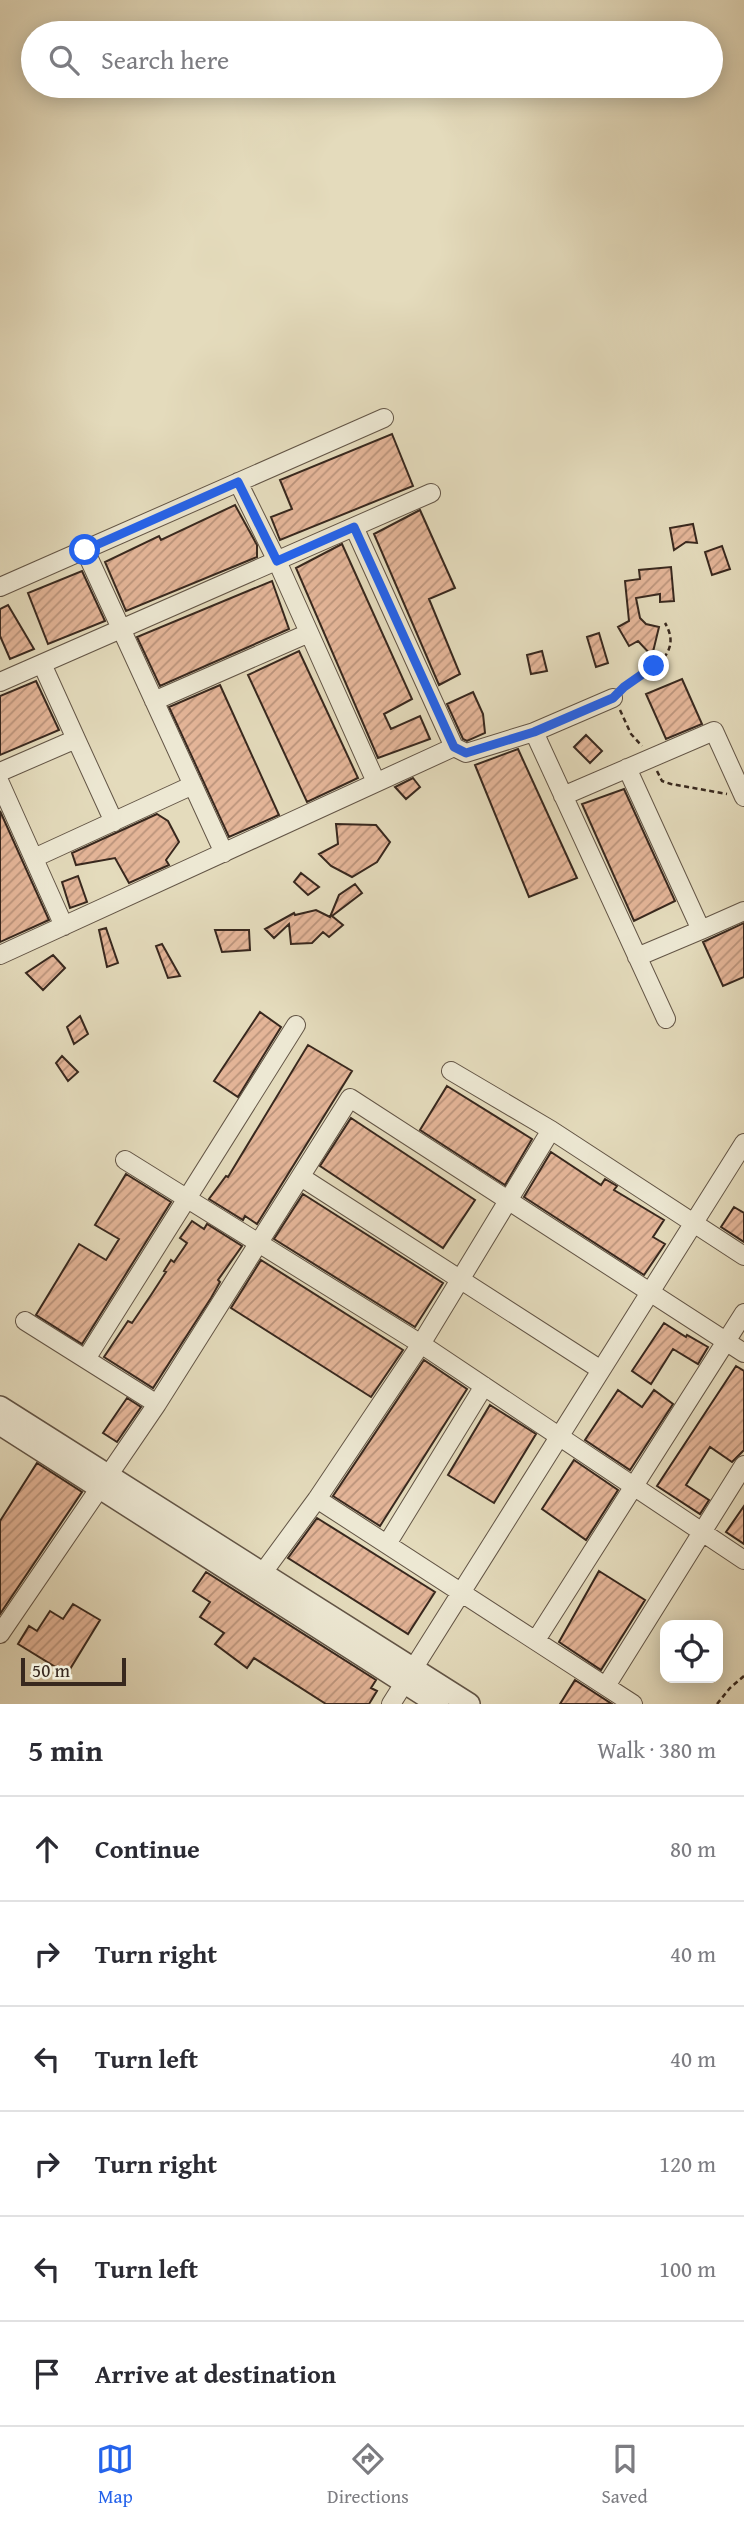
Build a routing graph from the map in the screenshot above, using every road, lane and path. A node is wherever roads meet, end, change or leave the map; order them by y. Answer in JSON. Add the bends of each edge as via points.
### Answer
{"nodes":[{"id":1,"x":384,"y":418,"type":"dead end"},
{"id":2,"x":238,"y":482,"type":"junction"},
{"id":3,"x":430,"y":494,"type":"dead end"},
{"id":4,"x":354,"y":527,"type":"junction"},
{"id":5,"x":85,"y":550,"type":"junction"},
{"id":6,"x":277,"y":561,"type":"junction"},
{"id":7,"x":0,"y":587,"type":"edge"},
{"id":8,"x":665,"y":623,"type":"dead end"},
{"id":9,"x":121,"y":629,"type":"junction"},
{"id":10,"x":309,"y":633,"type":"junction"},
{"id":11,"x":42,"y":664,"type":"junction"},
{"id":12,"x":0,"y":682,"type":"edge"},
{"id":13,"x":613,"y":698,"type":"junction"},
{"id":14,"x":154,"y":701,"type":"junction"},
{"id":15,"x":534,"y":732,"type":"junction"},
{"id":16,"x":76,"y":739,"type":"junction"},
{"id":17,"x":454,"y":747,"type":"junction"},
{"id":18,"x":652,"y":757,"type":"junction"},
{"id":19,"x":627,"y":768,"type":"junction"},
{"id":20,"x":0,"y":772,"type":"edge"},
{"id":21,"x":376,"y":782,"type":"junction"},
{"id":22,"x":0,"y":783,"type":"edge"},
{"id":23,"x":193,"y":785,"type":"junction"},
{"id":24,"x":563,"y":796,"type":"junction"},
{"id":25,"x":744,"y":796,"type":"edge"},
{"id":26,"x":114,"y":821,"type":"junction"},
{"id":27,"x":224,"y":853,"type":"junction"},
{"id":28,"x":34,"y":858,"type":"junction"},
{"id":29,"x":744,"y":911,"type":"edge"},
{"id":30,"x":64,"y":926,"type":"junction"},
{"id":31,"x":701,"y":930,"type":"junction"},
{"id":32,"x":0,"y":955,"type":"edge"},
{"id":33,"x":637,"y":957,"type":"junction"},
{"id":34,"x":666,"y":1018,"type":"dead end"},
{"id":35,"x":296,"y":1026,"type":"dead end"},
{"id":36,"x":451,"y":1071,"type":"dead end"},
{"id":37,"x":551,"y":1130,"type":"junction"},
{"id":38,"x":744,"y":1143,"type":"edge"},
{"id":39,"x":125,"y":1160,"type":"dead end"},
{"id":40,"x":301,"y":1177,"type":"junction"},
{"id":41,"x":187,"y":1199,"type":"junction"},
{"id":42,"x":508,"y":1200,"type":"junction"},
{"id":43,"x":694,"y":1223,"type":"junction"},
{"id":44,"x":258,"y":1243,"type":"junction"},
{"id":45,"x":744,"y":1256,"type":"edge"},
{"id":46,"x":460,"y":1279,"type":"junction"},
{"id":47,"x":650,"y":1292,"type":"junction"},
{"id":48,"x":744,"y":1313,"type":"edge"},
{"id":49,"x":25,"y":1321,"type":"dead end"},
{"id":50,"x":724,"y":1340,"type":"junction"},
{"id":51,"x":421,"y":1343,"type":"junction"},
{"id":52,"x":744,"y":1353,"type":"edge"},
{"id":53,"x":86,"y":1359,"type":"junction"},
{"id":54,"x":601,"y":1370,"type":"junction"},
{"id":55,"x":484,"y":1386,"type":"junction"},
{"id":56,"x":156,"y":1404,"type":"junction"},
{"id":57,"x":0,"y":1407,"type":"edge"},
{"id":58,"x":0,"y":1424,"type":"edge"},
{"id":59,"x":559,"y":1436,"type":"junction"},
{"id":60,"x":744,"y":1465,"type":"edge"},
{"id":61,"x":103,"y":1481,"type":"junction"},
{"id":62,"x":634,"y":1486,"type":"junction"},
{"id":63,"x":317,"y":1499,"type":"junction"},
{"id":64,"x":701,"y":1531,"type":"junction"},
{"id":65,"x":387,"y":1544,"type":"junction"},
{"id":66,"x":744,"y":1560,"type":"edge"},
{"id":67,"x":258,"y":1579,"type":"junction"},
{"id":68,"x":462,"y":1592,"type":"junction"},
{"id":69,"x":0,"y":1634,"type":"edge"},
{"id":70,"x":536,"y":1640,"type":"junction"},
{"id":71,"x":409,"y":1676,"type":"junction"},
{"id":72,"x":744,"y":1676,"type":"edge"},
{"id":73,"x":606,"y":1686,"type":"junction"},
{"id":74,"x":391,"y":1704,"type":"edge"},
{"id":75,"x":439,"y":1704,"type":"edge"},
{"id":76,"x":468,"y":1704,"type":"edge"},
{"id":77,"x":633,"y":1704,"type":"edge"},
{"id":78,"x":717,"y":1704,"type":"edge"}],
"edges":[{"from":1,"to":2,"type":"street"},
{"from":2,"to":5,"type":"street"},
{"from":2,"to":6,"type":"street"},
{"from":3,"to":4,"type":"street"},
{"from":4,"to":6,"type":"street"},
{"from":4,"to":17,"type":"street"},
{"from":5,"to":7,"type":"street"},
{"from":5,"to":9,"type":"street"},
{"from":6,"to":9,"type":"street"},
{"from":6,"to":10,"type":"street"},
{"from":8,"to":13,"type":"path","via":[[671,645],[664,659]]},
{"from":9,"to":11,"type":"street"},
{"from":9,"to":14,"type":"street"},
{"from":10,"to":14,"type":"street"},
{"from":10,"to":21,"type":"street"},
{"from":11,"to":12,"type":"street"},
{"from":11,"to":16,"type":"street"},
{"from":13,"to":15,"type":"street"},
{"from":13,"to":18,"type":"path","via":[[631,734]]},
{"from":14,"to":23,"type":"street"},
{"from":15,"to":17,"type":"street","via":[[466,753]]},
{"from":15,"to":24,"type":"street"},
{"from":16,"to":20,"type":"street"},
{"from":16,"to":26,"type":"street"},
{"from":17,"to":21,"type":"street"},
{"from":18,"to":19,"type":"street"},
{"from":18,"to":25,"type":"path","via":[[662,781]]},
{"from":18,"to":25,"type":"street","via":[[714,731]]},
{"from":19,"to":24,"type":"street"},
{"from":19,"to":31,"type":"street"},
{"from":21,"to":27,"type":"street"},
{"from":22,"to":28,"type":"street"},
{"from":23,"to":26,"type":"street"},
{"from":23,"to":27,"type":"street"},
{"from":24,"to":33,"type":"street"},
{"from":26,"to":28,"type":"street"},
{"from":27,"to":30,"type":"street"},
{"from":28,"to":30,"type":"street"},
{"from":29,"to":31,"type":"street"},
{"from":30,"to":32,"type":"street"},
{"from":31,"to":33,"type":"street"},
{"from":33,"to":34,"type":"street"},
{"from":35,"to":41,"type":"street"},
{"from":36,"to":37,"type":"street"},
{"from":37,"to":42,"type":"street"},
{"from":37,"to":43,"type":"street"},
{"from":38,"to":43,"type":"street"},
{"from":39,"to":41,"type":"street"},
{"from":40,"to":42,"type":"street","via":[[350,1098]]},
{"from":40,"to":44,"type":"street"},
{"from":40,"to":46,"type":"street"},
{"from":41,"to":44,"type":"street"},
{"from":41,"to":53,"type":"street"},
{"from":42,"to":46,"type":"street"},
{"from":42,"to":47,"type":"street"},
{"from":43,"to":45,"type":"street"},
{"from":43,"to":47,"type":"street"},
{"from":44,"to":51,"type":"street"},
{"from":44,"to":56,"type":"street"},
{"from":46,"to":51,"type":"street"},
{"from":46,"to":54,"type":"street"},
{"from":47,"to":50,"type":"street"},
{"from":47,"to":54,"type":"street"},
{"from":48,"to":50,"type":"street"},
{"from":49,"to":53,"type":"street"},
{"from":50,"to":52,"type":"street"},
{"from":50,"to":62,"type":"street"},
{"from":51,"to":55,"type":"street"},
{"from":51,"to":63,"type":"street"},
{"from":53,"to":56,"type":"street"},
{"from":54,"to":59,"type":"street"},
{"from":55,"to":59,"type":"street"},
{"from":55,"to":65,"type":"street"},
{"from":56,"to":61,"type":"street"},
{"from":57,"to":61,"type":"street"},
{"from":58,"to":61,"type":"street"},
{"from":59,"to":62,"type":"street"},
{"from":59,"to":68,"type":"street"},
{"from":60,"to":64,"type":"street"},
{"from":61,"to":67,"type":"street"},
{"from":61,"to":69,"type":"street"},
{"from":62,"to":64,"type":"street"},
{"from":62,"to":70,"type":"street"},
{"from":63,"to":65,"type":"street"},
{"from":63,"to":67,"type":"street"},
{"from":64,"to":66,"type":"street"},
{"from":64,"to":73,"type":"street"},
{"from":65,"to":68,"type":"street"},
{"from":67,"to":71,"type":"street"},
{"from":68,"to":70,"type":"street"},
{"from":68,"to":71,"type":"street"},
{"from":70,"to":73,"type":"street"},
{"from":71,"to":74,"type":"street"},
{"from":71,"to":75,"type":"street"},
{"from":71,"to":76,"type":"street"},
{"from":72,"to":78,"type":"path"},
{"from":73,"to":77,"type":"street"}]}
